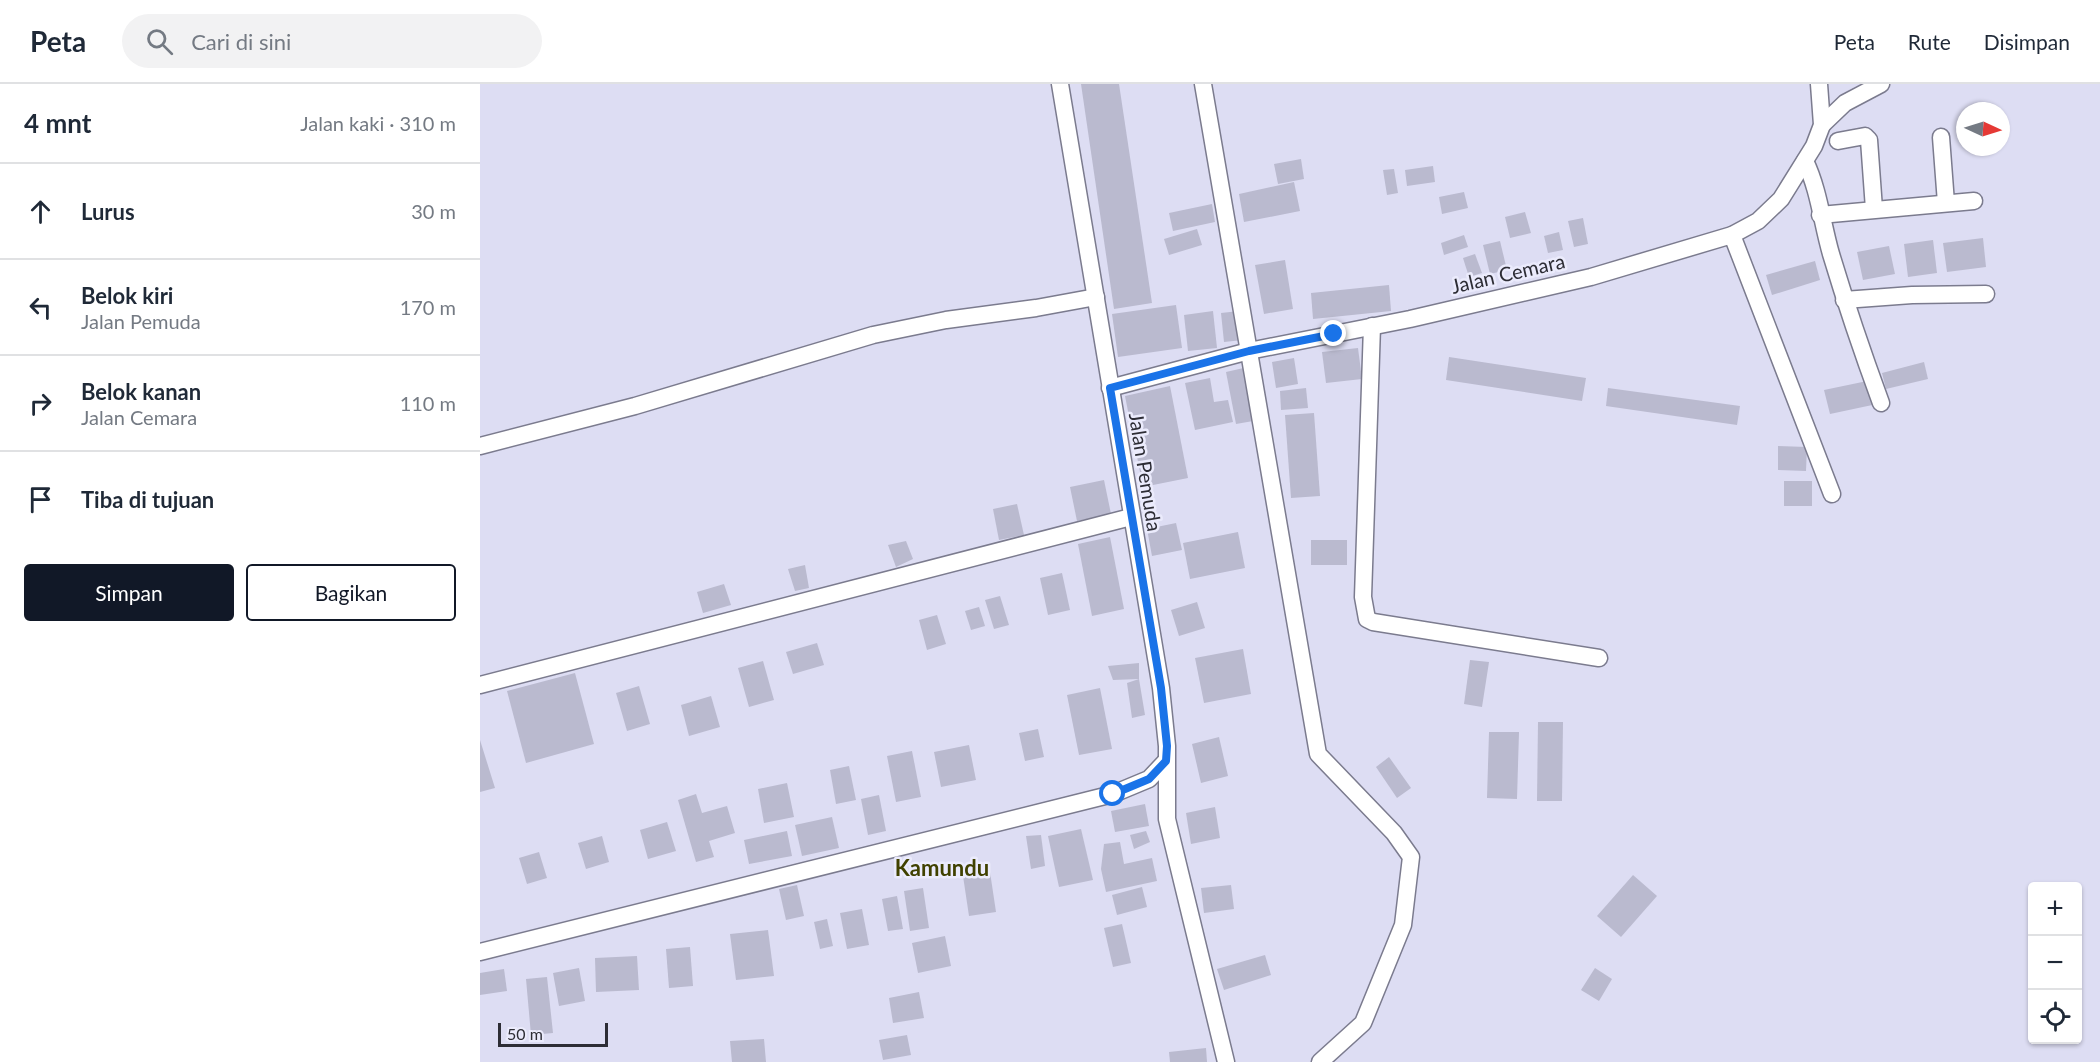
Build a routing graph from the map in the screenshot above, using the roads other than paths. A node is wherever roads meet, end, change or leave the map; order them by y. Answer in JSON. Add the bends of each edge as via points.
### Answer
{"nodes":[{"id":1,"x":1060,"y":84,"type":"edge"},
{"id":2,"x":1203,"y":84,"type":"edge"},
{"id":3,"x":1819,"y":84,"type":"edge"},
{"id":4,"x":1881,"y":84,"type":"edge"},
{"id":5,"x":1822,"y":125,"type":"junction"},
{"id":6,"x":1941,"y":137,"type":"dead end"},
{"id":7,"x":1838,"y":141,"type":"dead end"},
{"id":8,"x":1805,"y":161,"type":"junction"},
{"id":9,"x":1974,"y":201,"type":"dead end"},
{"id":10,"x":1946,"y":203,"type":"junction"},
{"id":11,"x":1874,"y":209,"type":"junction"},
{"id":12,"x":1820,"y":215,"type":"junction"},
{"id":13,"x":1732,"y":235,"type":"junction"},
{"id":14,"x":1986,"y":294,"type":"dead end"},
{"id":15,"x":1096,"y":297,"type":"junction"},
{"id":16,"x":1845,"y":300,"type":"junction"},
{"id":17,"x":1372,"y":326,"type":"junction"},
{"id":18,"x":1249,"y":351,"type":"junction"},
{"id":19,"x":1110,"y":388,"type":"junction"},
{"id":20,"x":1881,"y":403,"type":"dead end"},
{"id":21,"x":480,"y":446,"type":"edge"},
{"id":22,"x":1832,"y":494,"type":"dead end"},
{"id":23,"x":1131,"y":517,"type":"junction"},
{"id":24,"x":1599,"y":658,"type":"dead end"},
{"id":25,"x":480,"y":685,"type":"edge"},
{"id":26,"x":1166,"y":761,"type":"junction"},
{"id":27,"x":480,"y":952,"type":"edge"},
{"id":28,"x":1226,"y":1062,"type":"edge"},
{"id":29,"x":1320,"y":1062,"type":"edge"}],
"edges":[{"from":1,"to":15,"type":"street","name":"Jalan Pemuda"},
{"from":2,"to":18,"type":"street"},
{"from":3,"to":5,"type":"street","name":"Jalan Cemara"},
{"from":4,"to":5,"type":"street","via":[[1845,103]]},
{"from":5,"to":8,"type":"street","name":"Jalan Cemara"},
{"from":6,"to":10,"type":"street"},
{"from":7,"to":11,"type":"street","via":[[1865,136],[1869,140]]},
{"from":8,"to":12,"type":"street","via":[[1816,184]]},
{"from":8,"to":13,"type":"street","name":"Jalan Cemara","via":[[1781,199],[1758,221]]},
{"from":9,"to":10,"type":"street"},
{"from":10,"to":11,"type":"street"},
{"from":11,"to":12,"type":"street"},
{"from":12,"to":16,"type":"street"},
{"from":13,"to":17,"type":"street","name":"Jalan Cemara","via":[[1591,277]]},
{"from":13,"to":22,"type":"street"},
{"from":14,"to":16,"type":"street"},
{"from":15,"to":19,"type":"street","name":"Jalan Pemuda"},
{"from":15,"to":21,"type":"street","via":[[873,335],[635,406]]},
{"from":16,"to":20,"type":"street"},
{"from":17,"to":18,"type":"street","name":"Jalan Cemara"},
{"from":17,"to":24,"type":"street","via":[[1363,597],[1367,619]]},
{"from":18,"to":19,"type":"street","name":"Jalan Cemara"},
{"from":18,"to":29,"type":"street","via":[[1318,754],[1411,856],[1403,926],[1363,1023]]},
{"from":19,"to":23,"type":"street","name":"Jalan Pemuda"},
{"from":23,"to":25,"type":"street"},
{"from":23,"to":26,"type":"street","name":"Jalan Pemuda","via":[[1161,688]]},
{"from":26,"to":27,"type":"street","via":[[1149,779],[1113,794]]},
{"from":26,"to":28,"type":"street","name":"Jalan Pemuda","via":[[1167,819]]}]}
